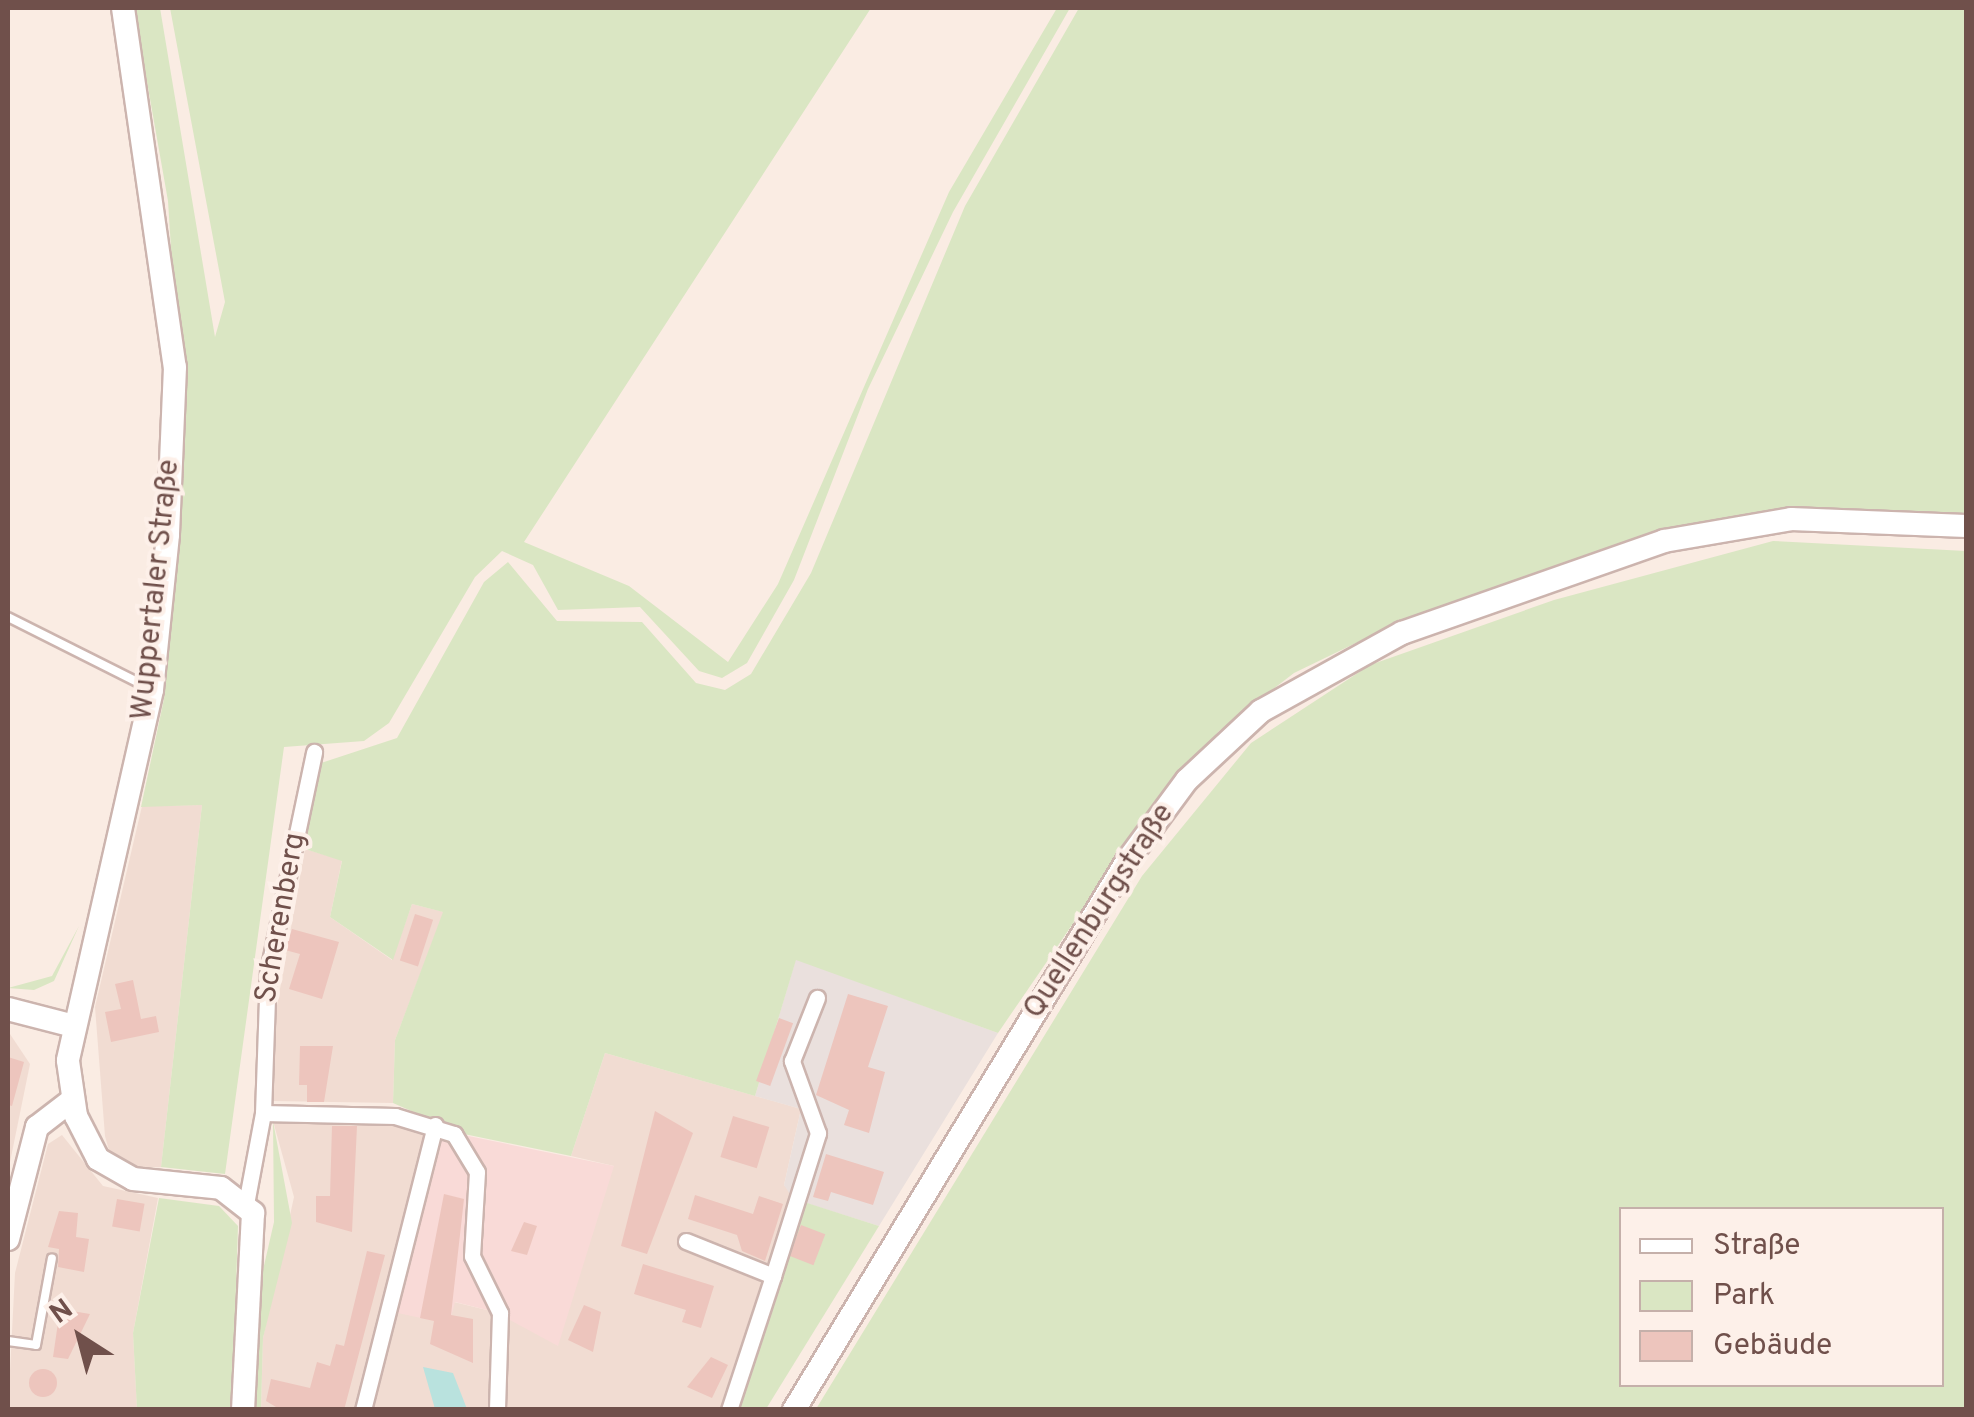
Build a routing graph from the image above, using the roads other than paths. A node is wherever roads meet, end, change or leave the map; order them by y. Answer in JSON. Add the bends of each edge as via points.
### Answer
{"nodes":[{"id":1,"x":122,"y":8,"type":"edge"},
{"id":2,"x":1966,"y":526,"type":"edge"},
{"id":3,"x":8,"y":617,"type":"edge"},
{"id":4,"x":152,"y":690,"type":"junction"},
{"id":5,"x":314,"y":752,"type":"dead end"},
{"id":6,"x":818,"y":998,"type":"dead end"},
{"id":7,"x":8,"y":1009,"type":"edge"},
{"id":8,"x":70,"y":1025,"type":"junction"},
{"id":9,"x":72,"y":1100,"type":"junction"},
{"id":10,"x":263,"y":1113,"type":"junction"},
{"id":11,"x":436,"y":1125,"type":"junction"},
{"id":12,"x":246,"y":1204,"type":"junction"},
{"id":13,"x":8,"y":1238,"type":"edge"},
{"id":14,"x":686,"y":1241,"type":"dead end"},
{"id":15,"x":52,"y":1258,"type":"dead end"},
{"id":16,"x":773,"y":1276,"type":"junction"},
{"id":17,"x":8,"y":1342,"type":"edge"},
{"id":18,"x":243,"y":1410,"type":"edge"},
{"id":19,"x":363,"y":1410,"type":"edge"},
{"id":20,"x":497,"y":1410,"type":"edge"},
{"id":21,"x":728,"y":1410,"type":"edge"},
{"id":22,"x":794,"y":1410,"type":"edge"}],
"edges":[{"from":1,"to":4,"type":"street","name":"Wuppertaler Straße","via":[[175,367]]},
{"from":2,"to":22,"type":"street","name":"Quellenburgstraße","via":[[1790,519],[1664,541],[1402,633],[1261,711],[1188,780],[1127,862]]},
{"from":3,"to":4,"type":"lane"},
{"from":4,"to":8,"type":"street","name":"Wuppertaler Straße"},
{"from":5,"to":10,"type":"street","name":"Scherenberg","via":[[268,971]]},
{"from":6,"to":16,"type":"street","via":[[792,1060],[818,1134]]},
{"from":7,"to":8,"type":"street"},
{"from":8,"to":9,"type":"street","name":"Wuppertaler Straße"},
{"from":9,"to":12,"type":"street","name":"Wuppertaler Straße","via":[[98,1159],[156,1182],[222,1188]]},
{"from":9,"to":13,"type":"street","via":[[37,1127]]},
{"from":10,"to":11,"type":"street"},
{"from":10,"to":12,"type":"street","name":"Scherenberg"},
{"from":11,"to":19,"type":"street"},
{"from":11,"to":20,"type":"street","via":[[454,1134],[476,1172],[472,1256],[500,1312]]},
{"from":12,"to":18,"type":"street","via":[[257,1234],[242,1333]]},
{"from":14,"to":16,"type":"street"},
{"from":15,"to":17,"type":"lane","via":[[36,1345]]},
{"from":16,"to":21,"type":"street"}]}
